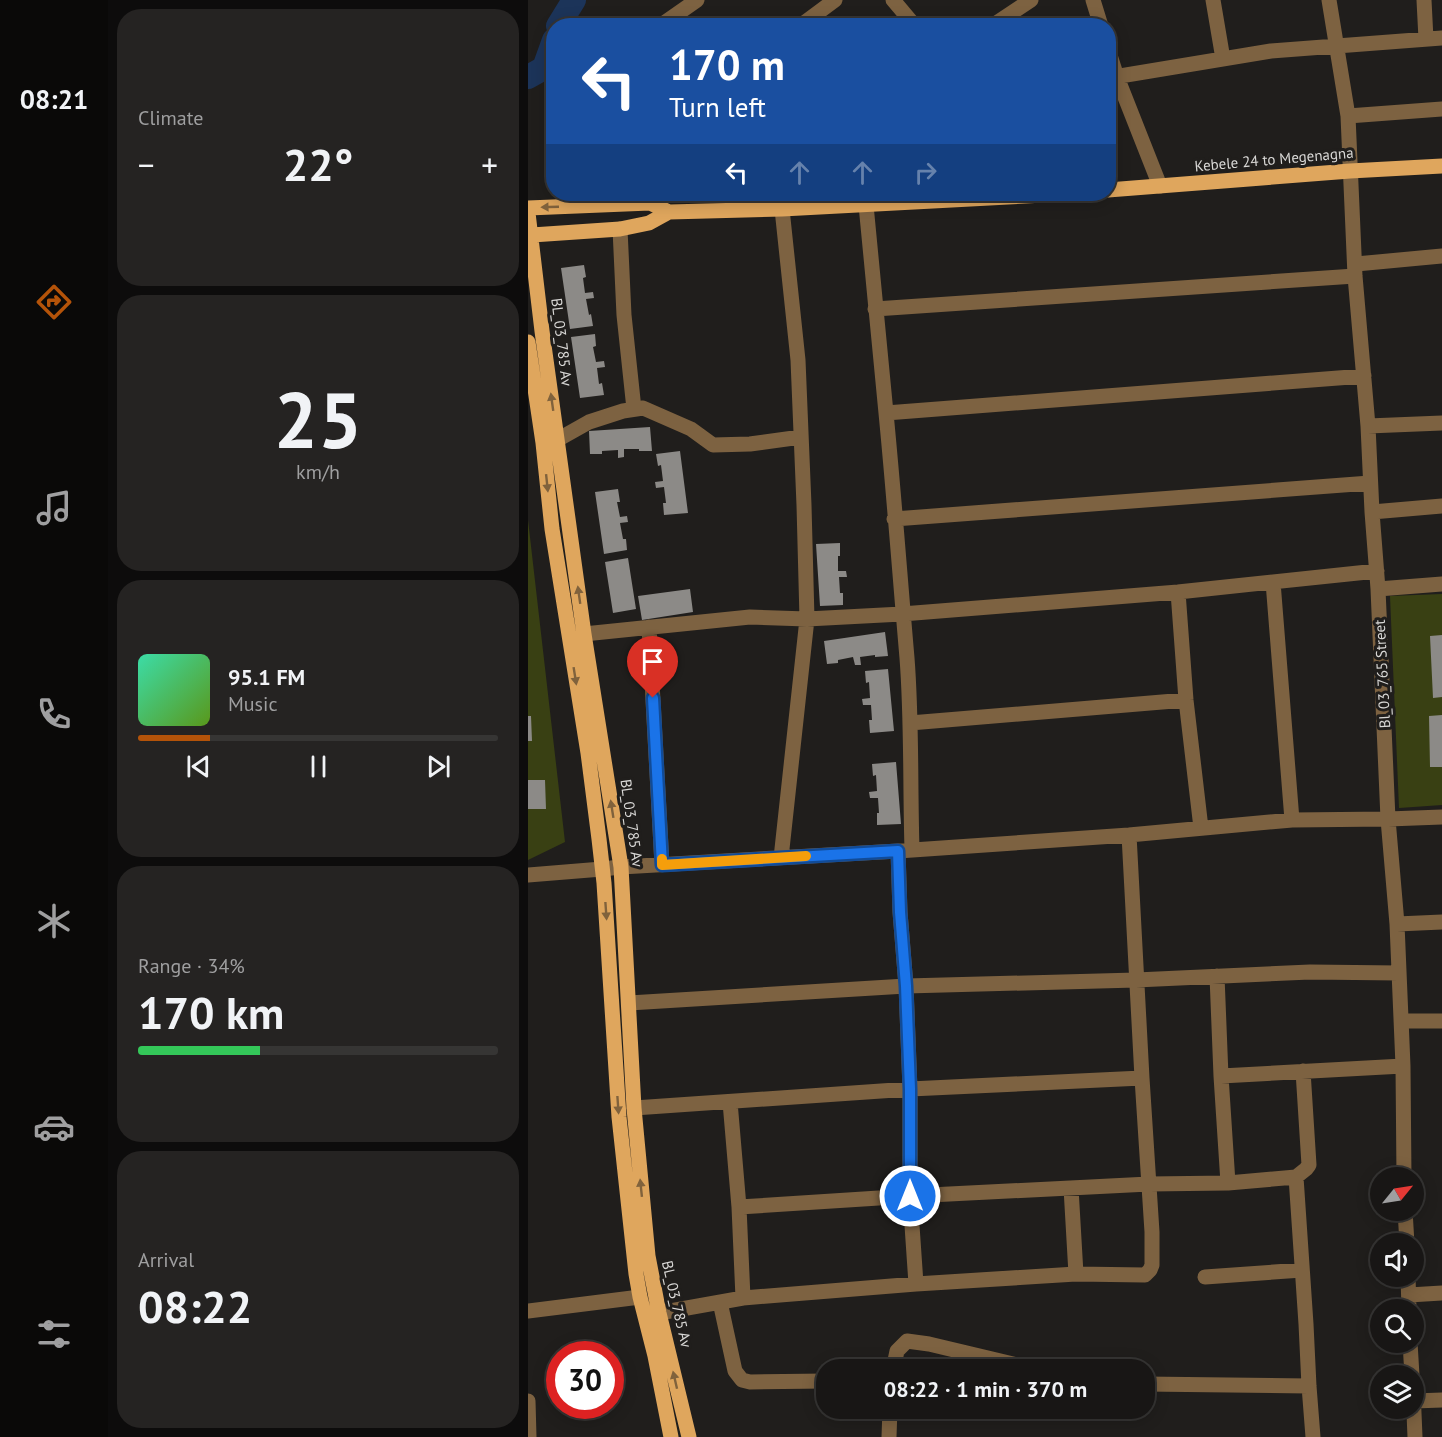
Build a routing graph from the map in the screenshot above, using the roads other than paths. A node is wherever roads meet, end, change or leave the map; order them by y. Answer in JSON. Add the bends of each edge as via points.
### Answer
{"nodes":[{"id":1,"x":697,"y":0,"type":"edge"},
{"id":2,"x":835,"y":0,"type":"edge"},
{"id":3,"x":893,"y":0,"type":"edge"},
{"id":4,"x":1031,"y":0,"type":"edge"},
{"id":5,"x":1093,"y":0,"type":"edge"},
{"id":6,"x":1213,"y":0,"type":"edge"},
{"id":7,"x":1329,"y":0,"type":"edge"},
{"id":8,"x":1424,"y":0,"type":"edge"},
{"id":9,"x":671,"y":18,"type":"edge"},
{"id":10,"x":811,"y":18,"type":"edge"},
{"id":11,"x":908,"y":18,"type":"edge"},
{"id":12,"x":1004,"y":18,"type":"edge"},
{"id":13,"x":1099,"y":18,"type":"edge"},
{"id":14,"x":1434,"y":39,"type":"edge"},
{"id":15,"x":1337,"y":46,"type":"junction"},
{"id":16,"x":1223,"y":59,"type":"junction"},
{"id":17,"x":1116,"y":77,"type":"edge"},
{"id":18,"x":1116,"y":84,"type":"edge"},
{"id":19,"x":1442,"y":109,"type":"edge"},
{"id":20,"x":1348,"y":116,"type":"junction"},
{"id":21,"x":1442,"y":166,"type":"edge"},
{"id":22,"x":1350,"y":171,"type":"junction"},
{"id":23,"x":1160,"y":186,"type":"junction"},
{"id":24,"x":1116,"y":189,"type":"edge"},
{"id":25,"x":577,"y":201,"type":"edge"},
{"id":26,"x":655,"y":201,"type":"edge"},
{"id":27,"x":790,"y":201,"type":"edge"},
{"id":28,"x":938,"y":201,"type":"edge"},
{"id":29,"x":866,"y":205,"type":"junction"},
{"id":30,"x":528,"y":208,"type":"edge"},
{"id":31,"x":782,"y":209,"type":"junction"},
{"id":32,"x":669,"y":212,"type":"junction"},
{"id":33,"x":528,"y":213,"type":"edge"},
{"id":34,"x":620,"y":229,"type":"junction"},
{"id":35,"x":532,"y":235,"type":"junction"},
{"id":36,"x":1442,"y":256,"type":"edge"},
{"id":37,"x":1356,"y":270,"type":"junction"},
{"id":38,"x":875,"y":309,"type":"junction"},
{"id":39,"x":528,"y":342,"type":"edge"},
{"id":40,"x":1364,"y":376,"type":"junction"},
{"id":41,"x":633,"y":409,"type":"junction"},
{"id":42,"x":886,"y":414,"type":"junction"},
{"id":43,"x":1442,"y":423,"type":"edge"},
{"id":44,"x":1368,"y":426,"type":"junction"},
{"id":45,"x":801,"y":437,"type":"junction"},
{"id":46,"x":550,"y":441,"type":"junction"},
{"id":47,"x":1370,"y":483,"type":"junction"},
{"id":48,"x":1442,"y":506,"type":"edge"},
{"id":49,"x":1372,"y":512,"type":"junction"},
{"id":50,"x":894,"y":519,"type":"junction"},
{"id":51,"x":1377,"y":571,"type":"junction"},
{"id":52,"x":1273,"y":582,"type":"junction"},
{"id":53,"x":1442,"y":584,"type":"edge"},
{"id":54,"x":1378,"y":589,"type":"junction"},
{"id":55,"x":1178,"y":592,"type":"junction"},
{"id":56,"x":902,"y":614,"type":"junction"},
{"id":57,"x":807,"y":619,"type":"junction"},
{"id":58,"x":649,"y":627,"type":"junction"},
{"id":59,"x":584,"y":634,"type":"junction"},
{"id":60,"x":1186,"y":700,"type":"junction"},
{"id":61,"x":910,"y":723,"type":"junction"},
{"id":62,"x":1442,"y":817,"type":"edge"},
{"id":63,"x":1388,"y":819,"type":"junction"},
{"id":64,"x":1292,"y":820,"type":"junction"},
{"id":65,"x":1201,"y":828,"type":"junction"},
{"id":66,"x":1129,"y":835,"type":"junction"},
{"id":67,"x":905,"y":850,"type":"junction"},
{"id":68,"x":781,"y":858,"type":"junction"},
{"id":69,"x":662,"y":865,"type":"junction"},
{"id":70,"x":621,"y":867,"type":"junction"},
{"id":71,"x":602,"y":869,"type":"junction"},
{"id":72,"x":528,"y":875,"type":"edge"},
{"id":73,"x":1442,"y":922,"type":"edge"},
{"id":74,"x":1397,"y":924,"type":"junction"},
{"id":75,"x":1399,"y":973,"type":"junction"},
{"id":76,"x":1217,"y":976,"type":"junction"},
{"id":77,"x":1136,"y":980,"type":"junction"},
{"id":78,"x":906,"y":986,"type":"junction"},
{"id":79,"x":629,"y":1003,"type":"junction"},
{"id":80,"x":1401,"y":1021,"type":"junction"},
{"id":81,"x":1442,"y":1021,"type":"edge"},
{"id":82,"x":1403,"y":1066,"type":"junction"},
{"id":83,"x":1303,"y":1071,"type":"junction"},
{"id":84,"x":1221,"y":1076,"type":"junction"},
{"id":85,"x":1142,"y":1078,"type":"junction"},
{"id":86,"x":910,"y":1089,"type":"junction"},
{"id":87,"x":730,"y":1102,"type":"junction"},
{"id":88,"x":634,"y":1108,"type":"junction"},
{"id":89,"x":1404,"y":1167,"type":"edge"},
{"id":90,"x":1296,"y":1177,"type":"junction"},
{"id":91,"x":1227,"y":1183,"type":"junction"},
{"id":92,"x":1149,"y":1184,"type":"junction"},
{"id":93,"x":1071,"y":1188,"type":"junction"},
{"id":94,"x":910,"y":1196,"type":"junction"},
{"id":95,"x":739,"y":1207,"type":"junction"},
{"id":96,"x":1302,"y":1270,"type":"junction"},
{"id":97,"x":1076,"y":1274,"type":"junction"},
{"id":98,"x":1205,"y":1277,"type":"dead end"},
{"id":99,"x":916,"y":1284,"type":"junction"},
{"id":100,"x":1442,"y":1293,"type":"edge"},
{"id":101,"x":640,"y":1297,"type":"junction"},
{"id":102,"x":743,"y":1298,"type":"junction"},
{"id":103,"x":1420,"y":1299,"type":"edge"},
{"id":104,"x":720,"y":1302,"type":"junction"},
{"id":105,"x":528,"y":1311,"type":"edge"},
{"id":106,"x":659,"y":1313,"type":"junction"},
{"id":107,"x":895,"y":1359,"type":"edge"},
{"id":108,"x":992,"y":1359,"type":"edge"},
{"id":109,"x":816,"y":1381,"type":"edge"},
{"id":110,"x":1155,"y":1383,"type":"edge"},
{"id":111,"x":1308,"y":1386,"type":"junction"},
{"id":112,"x":1442,"y":1400,"type":"edge"},
{"id":113,"x":528,"y":1401,"type":"edge"},
{"id":114,"x":1424,"y":1401,"type":"edge"},
{"id":115,"x":890,"y":1419,"type":"edge"},
{"id":116,"x":1414,"y":1419,"type":"edge"},
{"id":117,"x":529,"y":1437,"type":"edge"},
{"id":118,"x":671,"y":1437,"type":"edge"},
{"id":119,"x":689,"y":1437,"type":"edge"},
{"id":120,"x":889,"y":1437,"type":"edge"},
{"id":121,"x":1313,"y":1437,"type":"edge"},
{"id":122,"x":1415,"y":1437,"type":"edge"}],
"edges":[{"from":1,"to":9,"type":"street"},
{"from":2,"to":10,"type":"street"},
{"from":3,"to":11,"type":"street"},
{"from":4,"to":12,"type":"street"},
{"from":5,"to":13,"type":"street"},
{"from":6,"to":16,"type":"street"},
{"from":7,"to":15,"type":"street","name":"Bl_03_765 Street"},
{"from":8,"to":14,"type":"street"},
{"from":14,"to":15,"type":"street"},
{"from":15,"to":16,"type":"street"},
{"from":15,"to":20,"type":"street","name":"Bl_03_765 Street"},
{"from":16,"to":17,"type":"street"},
{"from":18,"to":23,"type":"street"},
{"from":19,"to":20,"type":"street"},
{"from":20,"to":22,"type":"street","name":"Bl_03_765 Street"},
{"from":21,"to":22,"type":"main road","name":"Kebele 24 to Megenagna"},
{"from":22,"to":23,"type":"main road","name":"Kebele 24 to Megenagna"},
{"from":22,"to":37,"type":"street","name":"Bl_03_765 Street"},
{"from":23,"to":24,"type":"main road","name":"Kebele 24 to Megenagna"},
{"from":25,"to":30,"type":"main road","one_way":true},
{"from":26,"to":32,"type":"main road"},
{"from":27,"to":31,"type":"street"},
{"from":28,"to":29,"type":"main road"},
{"from":29,"to":31,"type":"main road"},
{"from":29,"to":38,"type":"street"},
{"from":31,"to":32,"type":"main road"},
{"from":31,"to":45,"type":"street","via":[[798,360]]},
{"from":32,"to":34,"type":"main road","via":[[649,223]]},
{"from":33,"to":35,"type":"main road","name":"BL_03_785 Av"},
{"from":34,"to":35,"type":"main road"},
{"from":34,"to":41,"type":"street"},
{"from":46,"to":35,"type":"main road","name":"BL_03_785 Av","one_way":true},
{"from":36,"to":37,"type":"street"},
{"from":37,"to":38,"type":"street"},
{"from":37,"to":40,"type":"street","name":"Bl_03_765 Street"},
{"from":38,"to":42,"type":"street"},
{"from":39,"to":46,"type":"main road","name":"BL_03_785 Av"},
{"from":40,"to":42,"type":"street"},
{"from":40,"to":44,"type":"street","name":"Bl_03_765 Street"},
{"from":41,"to":45,"type":"street","via":[[643,408],[691,429],[713,445]]},
{"from":41,"to":46,"type":"street","via":[[590,422]]},
{"from":42,"to":50,"type":"street"},
{"from":43,"to":44,"type":"street"},
{"from":44,"to":47,"type":"street","name":"Bl_03_765 Street"},
{"from":45,"to":57,"type":"street"},
{"from":59,"to":46,"type":"main road","name":"BL_03_785 Av","one_way":true},
{"from":46,"to":71,"type":"main road","name":"BL_03_785 Av","one_way":true,"via":[[552,529],[588,753]]},
{"from":47,"to":49,"type":"street","name":"Bl_03_765 Street"},
{"from":47,"to":50,"type":"street"},
{"from":48,"to":49,"type":"street"},
{"from":49,"to":51,"type":"street","name":"Bl_03_765 Street"},
{"from":50,"to":56,"type":"street"},
{"from":51,"to":52,"type":"street"},
{"from":51,"to":54,"type":"street","name":"Bl_03_765 Street"},
{"from":52,"to":55,"type":"street"},
{"from":52,"to":64,"type":"street"},
{"from":53,"to":54,"type":"street"},
{"from":54,"to":63,"type":"street","name":"Bl_03_765 Street"},
{"from":55,"to":56,"type":"street"},
{"from":55,"to":60,"type":"street"},
{"from":56,"to":57,"type":"street"},
{"from":56,"to":61,"type":"street"},
{"from":57,"to":58,"type":"street","via":[[750,617]]},
{"from":57,"to":68,"type":"street"},
{"from":58,"to":59,"type":"street"},
{"from":58,"to":69,"type":"street"},
{"from":70,"to":59,"type":"main road","name":"BL_03_785 Av","one_way":true},
{"from":60,"to":61,"type":"street"},
{"from":60,"to":65,"type":"street"},
{"from":61,"to":67,"type":"street"},
{"from":62,"to":63,"type":"street"},
{"from":63,"to":64,"type":"street"},
{"from":63,"to":74,"type":"street","name":"Bl_03_765 Street"},
{"from":64,"to":65,"type":"street"},
{"from":65,"to":66,"type":"street"},
{"from":66,"to":67,"type":"street"},
{"from":66,"to":77,"type":"street"},
{"from":67,"to":68,"type":"street"},
{"from":67,"to":78,"type":"street","via":[[900,912]]},
{"from":68,"to":69,"type":"street"},
{"from":69,"to":70,"type":"street"},
{"from":70,"to":71,"type":"street"},
{"from":70,"to":79,"type":"main road","name":"BL_03_785 Av"},
{"from":71,"to":72,"type":"street"},
{"from":71,"to":101,"type":"main road","name":"BL_03_785 Av","one_way":true,"via":[[619,1117]]},
{"from":73,"to":74,"type":"street"},
{"from":74,"to":75,"type":"street","name":"Bl_03_765 Street"},
{"from":75,"to":76,"type":"street"},
{"from":75,"to":80,"type":"street","name":"Bl_03_765 Street"},
{"from":76,"to":77,"type":"street"},
{"from":76,"to":84,"type":"street"},
{"from":77,"to":78,"type":"street"},
{"from":77,"to":85,"type":"street"},
{"from":78,"to":79,"type":"street"},
{"from":78,"to":86,"type":"street"},
{"from":79,"to":88,"type":"main road","name":"BL_03_785 Av"},
{"from":80,"to":81,"type":"street"},
{"from":80,"to":82,"type":"street","name":"Bl_03_765 Street"},
{"from":82,"to":83,"type":"street"},
{"from":82,"to":89,"type":"street","name":"Bl_03_765 Street"},
{"from":83,"to":84,"type":"street"},
{"from":83,"to":90,"type":"street","via":[[1309,1165]]},
{"from":84,"to":91,"type":"street"},
{"from":85,"to":86,"type":"street"},
{"from":85,"to":92,"type":"street"},
{"from":86,"to":87,"type":"street"},
{"from":86,"to":94,"type":"street"},
{"from":87,"to":88,"type":"street"},
{"from":87,"to":95,"type":"street"},
{"from":106,"to":88,"type":"main road","name":"BL_03_785 Av","one_way":true,"via":[[648,1256]]},
{"from":90,"to":91,"type":"street"},
{"from":90,"to":96,"type":"street"},
{"from":91,"to":92,"type":"street"},
{"from":92,"to":93,"type":"street"},
{"from":92,"to":97,"type":"street","via":[[1150,1270],[1145,1275]]},
{"from":93,"to":94,"type":"street"},
{"from":93,"to":97,"type":"street"},
{"from":94,"to":95,"type":"street"},
{"from":94,"to":99,"type":"street"},
{"from":95,"to":102,"type":"street"},
{"from":96,"to":98,"type":"street"},
{"from":96,"to":111,"type":"street"},
{"from":97,"to":99,"type":"street"},
{"from":99,"to":102,"type":"street"},
{"from":100,"to":103,"type":"street"},
{"from":101,"to":105,"type":"street"},
{"from":101,"to":118,"type":"main road","name":"BL_03_785 Av"},
{"from":102,"to":104,"type":"street"},
{"from":104,"to":106,"type":"street"},
{"from":104,"to":109,"type":"street","via":[[735,1371],[742,1380]]},
{"from":119,"to":106,"type":"main road","name":"BL_03_785 Av","one_way":true},
{"from":107,"to":108,"type":"street","via":[[907,1341]]},
{"from":110,"to":111,"type":"street"},
{"from":111,"to":121,"type":"street"},
{"from":112,"to":114,"type":"street"},
{"from":113,"to":117,"type":"street"},
{"from":115,"to":120,"type":"street"},
{"from":116,"to":122,"type":"street"}]}
